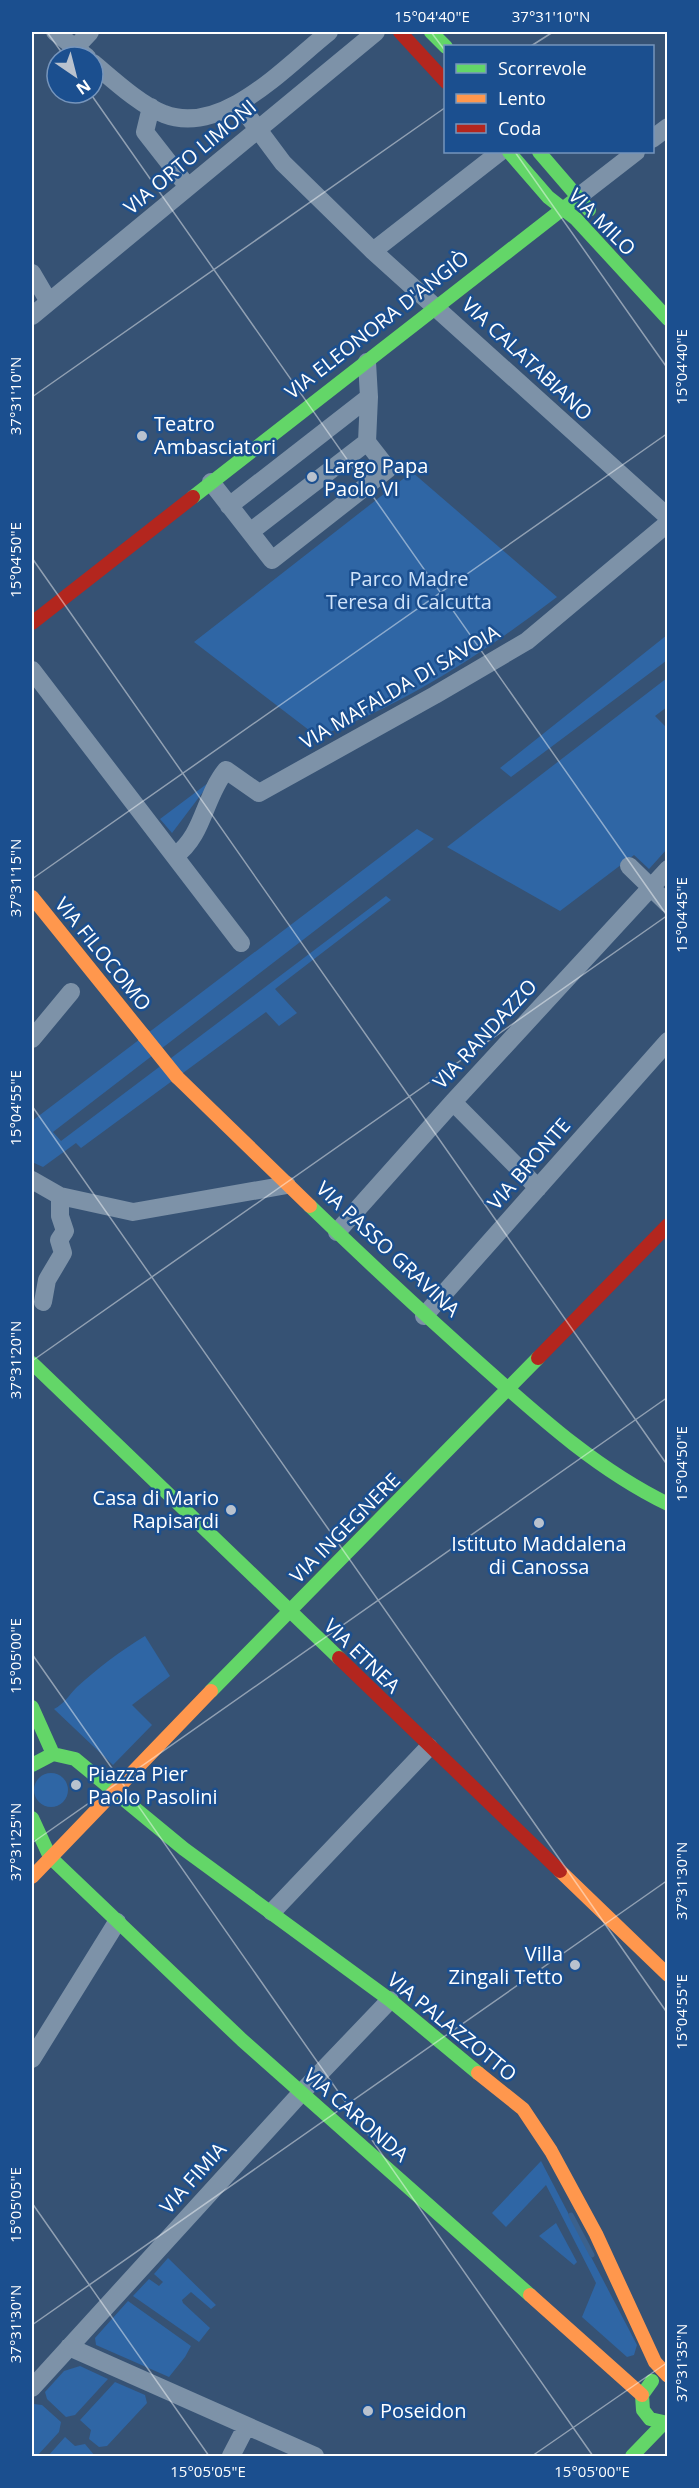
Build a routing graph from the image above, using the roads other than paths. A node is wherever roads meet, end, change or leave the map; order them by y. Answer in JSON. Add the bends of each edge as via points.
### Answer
{"nodes":[{"id":1,"x":55,"y":32,"type":"edge"},
{"id":2,"x":329,"y":32,"type":"edge"},
{"id":3,"x":376,"y":32,"type":"edge"},
{"id":4,"x":399,"y":32,"type":"edge"},
{"id":5,"x":431,"y":32,"type":"edge"},
{"id":6,"x":72,"y":45,"type":"edge"},
{"id":7,"x":444,"y":45,"type":"edge"},
{"id":8,"x":105,"y":72,"type":"edge"},
{"id":9,"x":444,"y":80,"type":"edge"},
{"id":10,"x":246,"y":98,"type":"junction"},
{"id":11,"x":151,"y":107,"type":"junction"},
{"id":12,"x":668,"y":127,"type":"edge"},
{"id":13,"x":258,"y":129,"type":"junction"},
{"id":14,"x":654,"y":138,"type":"edge"},
{"id":15,"x":499,"y":153,"type":"edge"},
{"id":16,"x":510,"y":153,"type":"edge"},
{"id":17,"x":540,"y":153,"type":"edge"},
{"id":18,"x":635,"y":153,"type":"edge"},
{"id":19,"x":188,"y":187,"type":"junction"},
{"id":20,"x":578,"y":197,"type":"junction"},
{"id":21,"x":563,"y":209,"type":"junction"},
{"id":22,"x":602,"y":224,"type":"dead end"},
{"id":23,"x":373,"y":250,"type":"junction"},
{"id":24,"x":32,"y":273,"type":"edge"},
{"id":25,"x":49,"y":302,"type":"junction"},
{"id":26,"x":437,"y":307,"type":"junction"},
{"id":27,"x":32,"y":316,"type":"edge"},
{"id":28,"x":668,"y":319,"type":"edge"},
{"id":29,"x":367,"y":362,"type":"junction"},
{"id":30,"x":369,"y":397,"type":"junction"},
{"id":31,"x":367,"y":442,"type":"junction"},
{"id":32,"x":211,"y":482,"type":"junction"},
{"id":33,"x":229,"y":506,"type":"junction"},
{"id":34,"x":668,"y":517,"type":"edge"},
{"id":35,"x":668,"y":523,"type":"edge"},
{"id":36,"x":250,"y":532,"type":"junction"},
{"id":37,"x":32,"y":623,"type":"edge"},
{"id":38,"x":32,"y":670,"type":"edge"},
{"id":39,"x":175,"y":856,"type":"junction"},
{"id":40,"x":628,"y":866,"type":"dead end"},
{"id":41,"x":668,"y":869,"type":"edge"},
{"id":42,"x":651,"y":887,"type":"junction"},
{"id":43,"x":32,"y":897,"type":"edge"},
{"id":44,"x":668,"y":904,"type":"edge"},
{"id":45,"x":242,"y":943,"type":"dead end"},
{"id":46,"x":71,"y":992,"type":"dead end"},
{"id":47,"x":32,"y":1039,"type":"edge"},
{"id":48,"x":668,"y":1041,"type":"edge"},
{"id":49,"x":453,"y":1101,"type":"junction"},
{"id":50,"x":32,"y":1180,"type":"edge"},
{"id":51,"x":287,"y":1185,"type":"junction"},
{"id":52,"x":538,"y":1188,"type":"junction"},
{"id":53,"x":60,"y":1196,"type":"junction"},
{"id":54,"x":668,"y":1225,"type":"edge"},
{"id":55,"x":337,"y":1232,"type":"junction"},
{"id":56,"x":44,"y":1302,"type":"dead end"},
{"id":57,"x":424,"y":1316,"type":"junction"},
{"id":58,"x":32,"y":1363,"type":"edge"},
{"id":59,"x":510,"y":1390,"type":"junction"},
{"id":60,"x":668,"y":1504,"type":"edge"},
{"id":61,"x":288,"y":1612,"type":"junction"},
{"id":62,"x":32,"y":1707,"type":"edge"},
{"id":63,"x":429,"y":1747,"type":"junction"},
{"id":64,"x":53,"y":1754,"type":"junction"},
{"id":65,"x":32,"y":1765,"type":"edge"},
{"id":66,"x":113,"y":1792,"type":"junction"},
{"id":67,"x":32,"y":1818,"type":"edge"},
{"id":68,"x":50,"y":1857,"type":"junction"},
{"id":69,"x":32,"y":1877,"type":"edge"},
{"id":70,"x":272,"y":1912,"type":"junction"},
{"id":71,"x":117,"y":1923,"type":"junction"},
{"id":72,"x":668,"y":1975,"type":"edge"},
{"id":73,"x":390,"y":2000,"type":"junction"},
{"id":74,"x":32,"y":2059,"type":"edge"},
{"id":75,"x":301,"y":2092,"type":"junction"},
{"id":76,"x":69,"y":2347,"type":"junction"},
{"id":77,"x":668,"y":2377,"type":"edge"},
{"id":78,"x":32,"y":2388,"type":"edge"},
{"id":79,"x":642,"y":2395,"type":"junction"},
{"id":80,"x":665,"y":2423,"type":"edge"},
{"id":81,"x":246,"y":2427,"type":"junction"},
{"id":82,"x":231,"y":2457,"type":"edge"},
{"id":83,"x":315,"y":2457,"type":"edge"},
{"id":84,"x":632,"y":2457,"type":"edge"}],
"edges":[{"from":1,"to":6,"type":"street"},
{"from":2,"to":10,"type":"street"},
{"from":3,"to":13,"type":"street","name":"VIA ORTO LIMONI"},
{"from":4,"to":9,"type":"main road"},
{"from":5,"to":7,"type":"main road"},
{"from":8,"to":11,"type":"street"},
{"from":10,"to":11,"type":"street","via":[[213,115],[190,118],[164,114]]},
{"from":10,"to":13,"type":"street","name":"VIA CALATABIANO"},
{"from":11,"to":19,"type":"street","via":[[145,132]]},
{"from":12,"to":14,"type":"street"},
{"from":13,"to":19,"type":"street","name":"VIA ORTO LIMONI"},
{"from":13,"to":23,"type":"street","name":"VIA CALATABIANO","via":[[283,163]]},
{"from":15,"to":23,"type":"street"},
{"from":16,"to":21,"type":"main road","name":"VIA MILO"},
{"from":17,"to":20,"type":"main road","name":"VIA MILO"},
{"from":18,"to":20,"type":"street","name":"VIA ELEONORA D'ANGIÒ"},
{"from":19,"to":25,"type":"street","name":"VIA ORTO LIMONI"},
{"from":20,"to":21,"type":"main road","name":"VIA ELEONORA D'ANGIÒ"},
{"from":20,"to":22,"type":"main road","name":"VIA MILO"},
{"from":21,"to":26,"type":"main road","name":"VIA ELEONORA D'ANGIÒ"},
{"from":21,"to":28,"type":"main road","name":"VIA MILO"},
{"from":23,"to":26,"type":"street","name":"VIA CALATABIANO"},
{"from":24,"to":25,"type":"street"},
{"from":25,"to":27,"type":"street","name":"VIA ORTO LIMONI"},
{"from":26,"to":29,"type":"main road","name":"VIA ELEONORA D'ANGIÒ"},
{"from":26,"to":34,"type":"street","name":"VIA CALATABIANO"},
{"from":29,"to":30,"type":"street"},
{"from":29,"to":32,"type":"main road","name":"VIA ELEONORA D'ANGIÒ"},
{"from":30,"to":31,"type":"street"},
{"from":30,"to":33,"type":"street"},
{"from":31,"to":36,"type":"street"},
{"from":31,"to":36,"type":"street","via":[[388,469],[272,560]]},
{"from":32,"to":33,"type":"street"},
{"from":32,"to":37,"type":"main road","name":"VIA ELEONORA D'ANGIÒ"},
{"from":33,"to":36,"type":"street"},
{"from":35,"to":39,"type":"street","name":"VIA MAFALDA DI SAVOIA","via":[[527,641],[435,695],[259,793],[226,770],[207,804],[200,828]]},
{"from":38,"to":39,"type":"street"},
{"from":39,"to":45,"type":"street"},
{"from":40,"to":42,"type":"street"},
{"from":41,"to":42,"type":"street","name":"VIA RANDAZZO"},
{"from":42,"to":44,"type":"street"},
{"from":42,"to":49,"type":"street","name":"VIA RANDAZZO"},
{"from":43,"to":51,"type":"main road","name":"VIA FILOCOMO","bridge":true,"via":[[177,1077]]},
{"from":46,"to":47,"type":"street"},
{"from":48,"to":52,"type":"street","name":"VIA BRONTE"},
{"from":49,"to":52,"type":"street"},
{"from":49,"to":55,"type":"street","name":"VIA RANDAZZO"},
{"from":50,"to":53,"type":"street","name":"VIA PASSO GRAVINA"},
{"from":51,"to":53,"type":"street","name":"VIA PASSO GRAVINA","via":[[133,1212]]},
{"from":51,"to":55,"type":"main road","name":"VIA PASSO GRAVINA"},
{"from":52,"to":57,"type":"street","name":"VIA BRONTE"},
{"from":53,"to":56,"type":"street","via":[[65,1231],[59,1240],[63,1253],[47,1280]]},
{"from":54,"to":59,"type":"main road","name":"VIA INGEGNERE"},
{"from":55,"to":57,"type":"main road","name":"VIA PASSO GRAVINA"},
{"from":57,"to":59,"type":"main road","name":"VIA PASSO GRAVINA"},
{"from":58,"to":61,"type":"main road","name":"VIA ETNEA"},
{"from":59,"to":60,"type":"main road","name":"VIA PASSO GRAVINA","via":[[606,1472]]},
{"from":59,"to":61,"type":"main road","name":"VIA INGEGNERE"},
{"from":61,"to":63,"type":"main road","name":"VIA ETNEA"},
{"from":61,"to":66,"type":"main road","name":"VIA INGEGNERE"},
{"from":62,"to":64,"type":"main road"},
{"from":63,"to":70,"type":"street"},
{"from":63,"to":72,"type":"main road","name":"VIA ETNEA"},
{"from":64,"to":65,"type":"main road"},
{"from":64,"to":66,"type":"main road","name":"VIA PALAZZOTTO","via":[[75,1759]]},
{"from":66,"to":68,"type":"main road","name":"VIA INGEGNERE"},
{"from":66,"to":70,"type":"main road","name":"VIA PALAZZOTTO"},
{"from":67,"to":68,"type":"main road"},
{"from":68,"to":69,"type":"main road","name":"VIA INGEGNERE"},
{"from":68,"to":71,"type":"main road","name":"VIA CARONDA"},
{"from":70,"to":73,"type":"main road","name":"VIA PALAZZOTTO"},
{"from":71,"to":74,"type":"street"},
{"from":71,"to":75,"type":"main road","name":"VIA CARONDA"},
{"from":73,"to":75,"type":"street","name":"VIA FIMIA"},
{"from":73,"to":77,"type":"main road","name":"VIA PALAZZOTTO","via":[[535,2123],[596,2234],[655,2362]]},
{"from":75,"to":76,"type":"street","name":"VIA FIMIA"},
{"from":75,"to":79,"type":"main road","name":"VIA CARONDA"},
{"from":76,"to":78,"type":"street","name":"VIA FIMIA"},
{"from":76,"to":81,"type":"street"},
{"from":77,"to":79,"type":"main road","via":[[654,2380]]},
{"from":79,"to":80,"type":"main road","via":[[645,2414]]},
{"from":80,"to":84,"type":"main road"},
{"from":81,"to":82,"type":"street"},
{"from":81,"to":83,"type":"street"}]}
